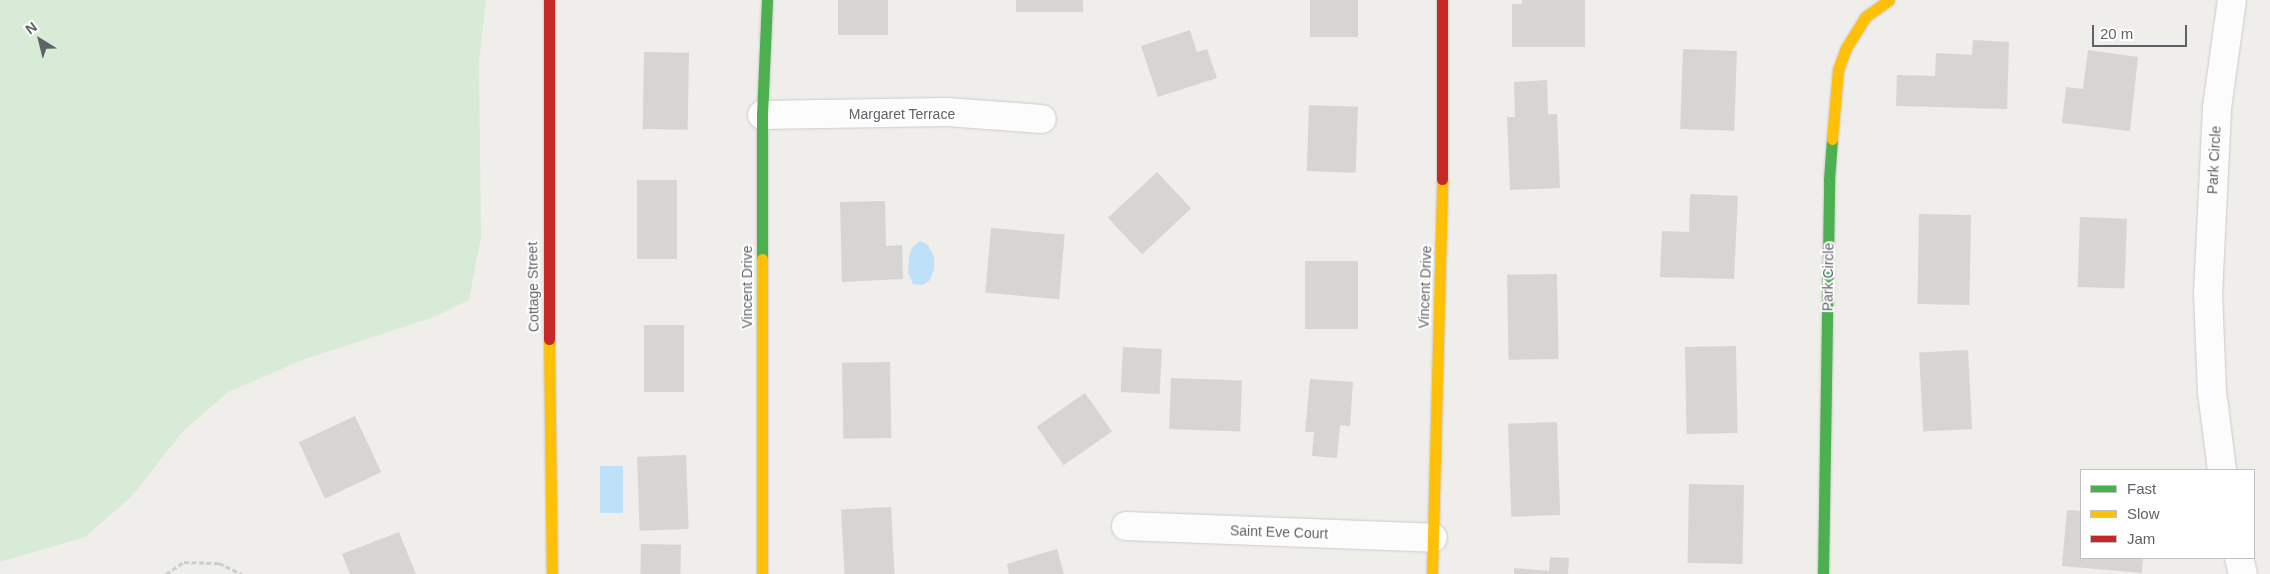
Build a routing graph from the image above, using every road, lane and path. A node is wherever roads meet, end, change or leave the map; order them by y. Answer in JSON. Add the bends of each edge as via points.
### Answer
{"nodes":[{"id":1,"x":549,"y":0,"type":"edge"},
{"id":2,"x":767,"y":0,"type":"edge"},
{"id":3,"x":1442,"y":0,"type":"edge"},
{"id":4,"x":1889,"y":0,"type":"edge"},
{"id":5,"x":2232,"y":0,"type":"edge"},
{"id":6,"x":762,"y":115,"type":"junction"},
{"id":7,"x":1042,"y":119,"type":"dead end"},
{"id":8,"x":2222,"y":469,"type":"edge"},
{"id":9,"x":1126,"y":526,"type":"dead end"},
{"id":10,"x":1433,"y":538,"type":"junction"},
{"id":11,"x":2240,"y":559,"type":"edge"},
{"id":12,"x":166,"y":574,"type":"edge"},
{"id":13,"x":242,"y":574,"type":"edge"},
{"id":14,"x":552,"y":574,"type":"edge"},
{"id":15,"x":762,"y":574,"type":"edge"},
{"id":16,"x":1432,"y":574,"type":"edge"},
{"id":17,"x":1823,"y":574,"type":"edge"},
{"id":18,"x":2243,"y":574,"type":"edge"}],
"edges":[{"from":1,"to":14,"type":"street","name":"Cottage Street"},
{"from":2,"to":6,"type":"street","name":"Vincent Drive"},
{"from":3,"to":10,"type":"street","name":"Vincent Drive","via":[[1442,207]]},
{"from":4,"to":17,"type":"street","name":"Park Circle","via":[[1865,18],[1846,48],[1838,70],[1834,100],[1829,180]]},
{"from":5,"to":8,"type":"street","name":"Park Circle","via":[[2217,108],[2208,294],[2212,392]]},
{"from":6,"to":7,"type":"street","name":"Margaret Terrace","via":[[948,112]]},
{"from":6,"to":15,"type":"street","name":"Vincent Drive"},
{"from":9,"to":10,"type":"street","name":"Saint Eve Court"},
{"from":10,"to":16,"type":"street","name":"Vincent Drive"},
{"from":11,"to":18,"type":"street"},
{"from":12,"to":13,"type":"path","via":[[184,562],[218,563]]}]}
